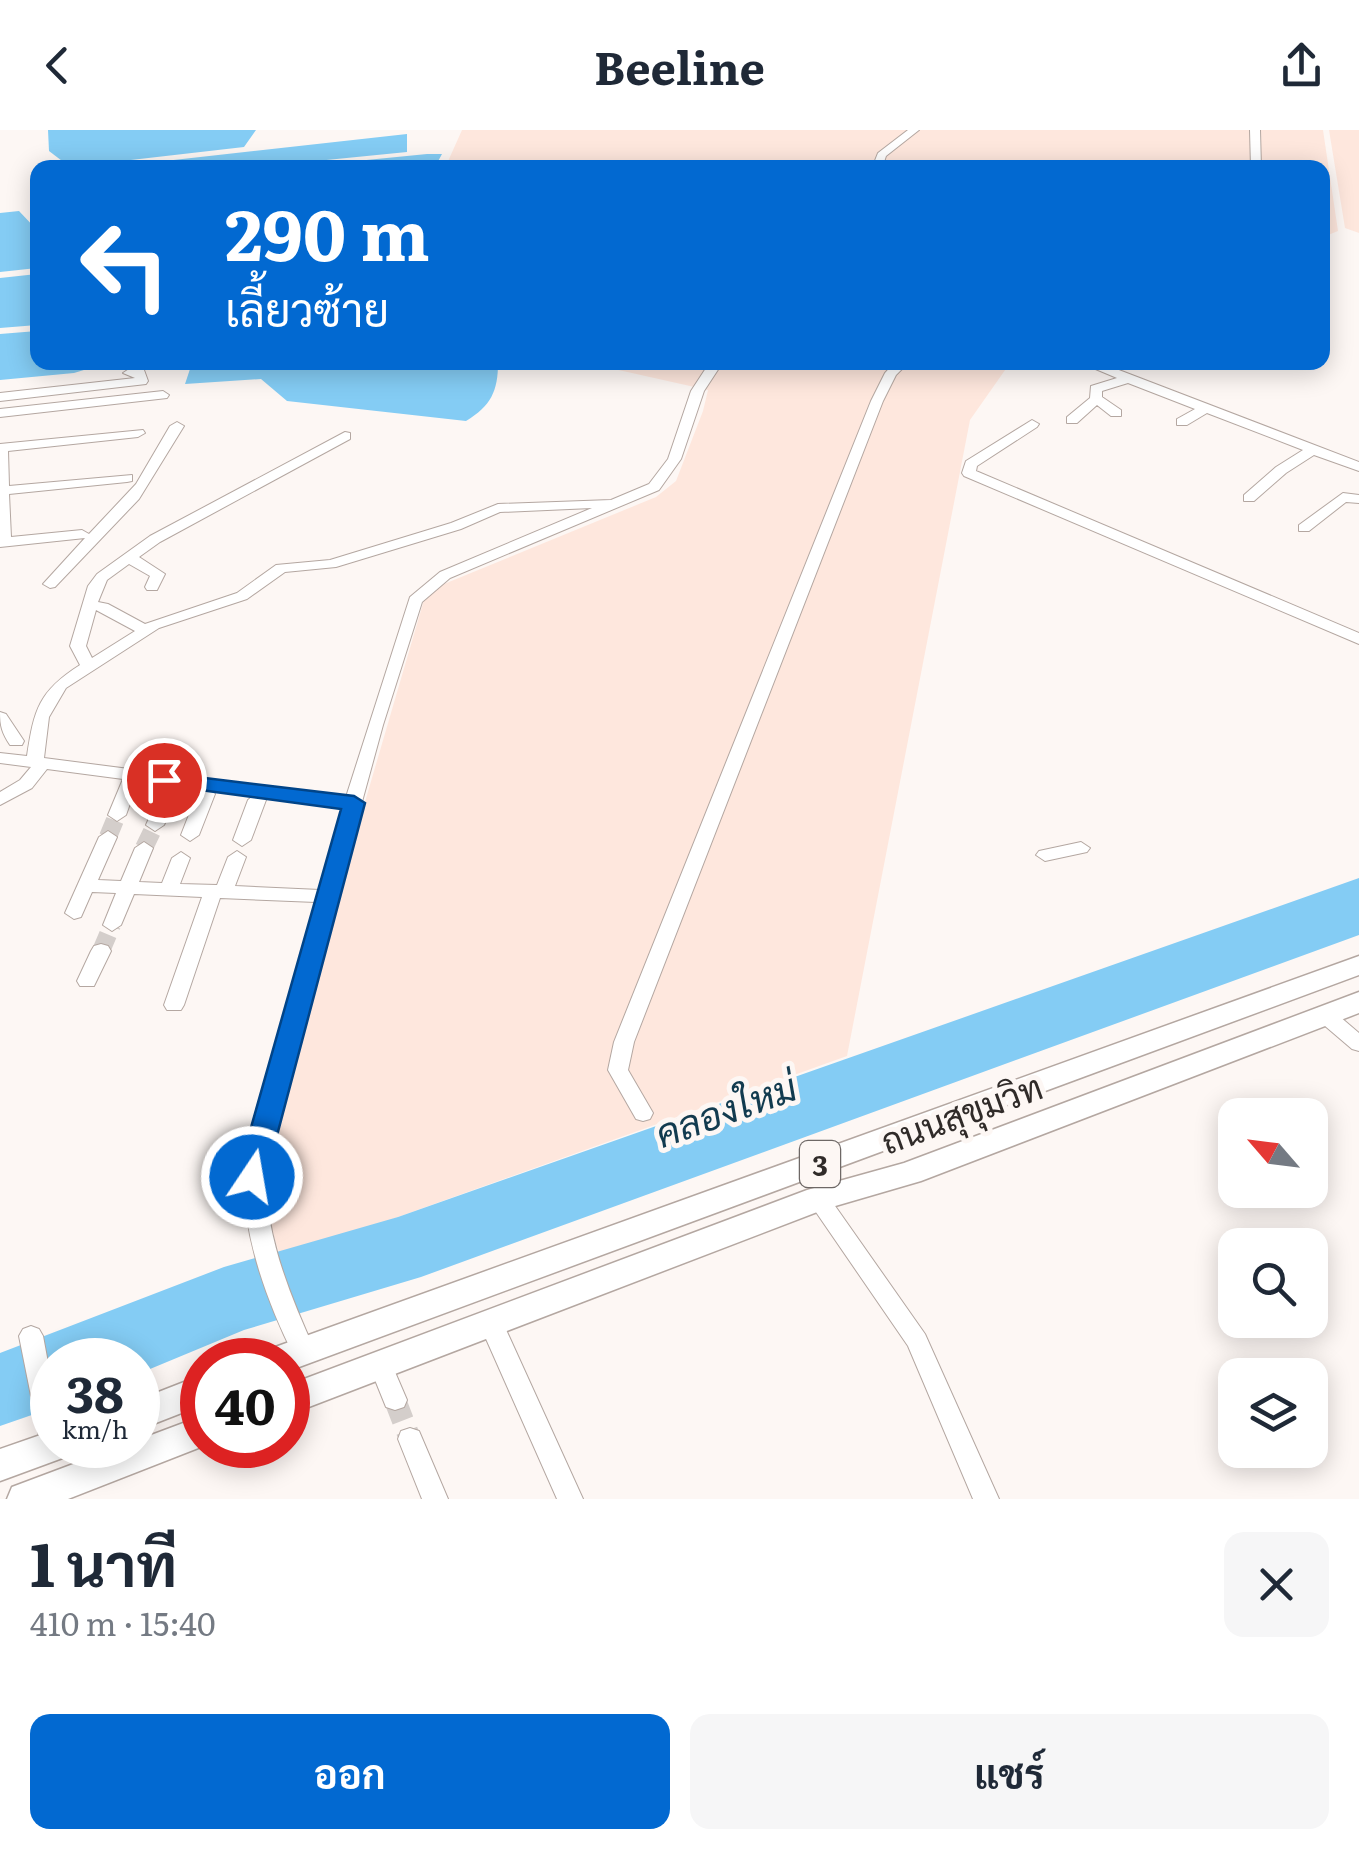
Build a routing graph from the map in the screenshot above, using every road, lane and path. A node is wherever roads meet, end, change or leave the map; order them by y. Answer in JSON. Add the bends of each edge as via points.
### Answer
{"nodes":[{"id":1,"x":914,"y":130,"type":"edge"},
{"id":2,"x":1255,"y":130,"type":"edge"},
{"id":3,"x":880,"y":160,"type":"edge"},
{"id":4,"x":1256,"y":160,"type":"edge"},
{"id":5,"x":710,"y":370,"type":"edge"},
{"id":6,"x":895,"y":370,"type":"edge"},
{"id":7,"x":1106,"y":370,"type":"edge"},
{"id":8,"x":1130,"y":379,"type":"junction"},
{"id":9,"x":163,"y":395,"type":"dead end"},
{"id":10,"x":0,"y":396,"type":"edge"},
{"id":11,"x":143,"y":397,"type":"junction"},
{"id":12,"x":1096,"y":399,"type":"junction"},
{"id":13,"x":1206,"y":408,"type":"junction"},
{"id":14,"x":0,"y":413,"type":"edge"},
{"id":15,"x":1116,"y":413,"type":"dead end"},
{"id":16,"x":1072,"y":420,"type":"dead end"},
{"id":17,"x":1182,"y":422,"type":"dead end"},
{"id":18,"x":1032,"y":424,"type":"dead end"},
{"id":19,"x":178,"y":426,"type":"dead end"},
{"id":20,"x":138,"y":433,"type":"dead end"},
{"id":21,"x":345,"y":436,"type":"dead end"},
{"id":22,"x":0,"y":448,"type":"edge"},
{"id":23,"x":1314,"y":450,"type":"junction"},
{"id":24,"x":1359,"y":467,"type":"edge"},
{"id":25,"x":127,"y":478,"type":"dead end"},
{"id":26,"x":1,"y":490,"type":"edge"},
{"id":27,"x":1249,"y":498,"type":"dead end"},
{"id":28,"x":1359,"y":499,"type":"edge"},
{"id":29,"x":623,"y":503,"type":"junction"},
{"id":30,"x":1304,"y":528,"type":"dead end"},
{"id":31,"x":82,"y":534,"type":"dead end"},
{"id":32,"x":2,"y":543,"type":"edge"},
{"id":33,"x":128,"y":558,"type":"junction"},
{"id":34,"x":50,"y":584,"type":"dead end"},
{"id":35,"x":152,"y":587,"type":"dead end"},
{"id":36,"x":90,"y":605,"type":"junction"},
{"id":37,"x":145,"y":630,"type":"junction"},
{"id":38,"x":1359,"y":639,"type":"edge"},
{"id":39,"x":88,"y":665,"type":"junction"},
{"id":40,"x":0,"y":717,"type":"edge"},
{"id":41,"x":16,"y":741,"type":"dead end"},
{"id":42,"x":25,"y":762,"type":"edge"},
{"id":43,"x":130,"y":782,"type":"dead end"},
{"id":44,"x":150,"y":786,"type":"dead end"},
{"id":45,"x":171,"y":789,"type":"junction"},
{"id":46,"x":10,"y":793,"type":"edge"},
{"id":47,"x":206,"y":794,"type":"junction"},
{"id":48,"x":258,"y":800,"type":"junction"},
{"id":49,"x":352,"y":807,"type":"junction"},
{"id":50,"x":118,"y":815,"type":"tunnel mouth"},
{"id":51,"x":155,"y":825,"type":"tunnel mouth"},
{"id":52,"x":190,"y":835,"type":"dead end"},
{"id":53,"x":108,"y":837,"type":"tunnel mouth"},
{"id":54,"x":144,"y":848,"type":"tunnel mouth"},
{"id":55,"x":1081,"y":848,"type":"dead end"},
{"id":56,"x":1044,"y":855,"type":"dead end"},
{"id":57,"x":181,"y":858,"type":"dead end"},
{"id":58,"x":86,"y":886,"type":"junction"},
{"id":59,"x":126,"y":888,"type":"junction"},
{"id":60,"x":169,"y":890,"type":"junction"},
{"id":61,"x":218,"y":892,"type":"junction"},
{"id":62,"x":328,"y":896,"type":"junction"},
{"id":63,"x":74,"y":913,"type":"dead end"},
{"id":64,"x":112,"y":926,"type":"tunnel mouth"},
{"id":65,"x":101,"y":951,"type":"tunnel mouth"},
{"id":66,"x":1359,"y":964,"type":"edge"},
{"id":67,"x":87,"y":981,"type":"dead end"},
{"id":68,"x":1359,"y":1002,"type":"edge"},
{"id":69,"x":174,"y":1005,"type":"dead end"},
{"id":70,"x":1324,"y":1015,"type":"junction"},
{"id":71,"x":1359,"y":1044,"type":"edge"},
{"id":72,"x":1034,"y":1086,"type":"junction"},
{"id":73,"x":643,"y":1113,"type":"dead end"},
{"id":74,"x":1057,"y":1118,"type":"junction"},
{"id":75,"x":818,"y":1200,"type":"junction"},
{"id":76,"x":491,"y":1323,"type":"junction"},
{"id":77,"x":290,"y":1338,"type":"edge"},
{"id":78,"x":310,"y":1343,"type":"edge"},
{"id":79,"x":381,"y":1365,"type":"junction"},
{"id":80,"x":310,"y":1392,"type":"edge"},
{"id":81,"x":395,"y":1400,"type":"tunnel mouth"},
{"id":82,"x":410,"y":1439,"type":"tunnel mouth"},
{"id":83,"x":180,"y":1440,"type":"edge"},
{"id":84,"x":30,"y":1451,"type":"edge"},
{"id":85,"x":0,"y":1466,"type":"edge"},
{"id":86,"x":25,"y":1499,"type":"edge"},
{"id":87,"x":435,"y":1499,"type":"edge"},
{"id":88,"x":570,"y":1499,"type":"edge"},
{"id":89,"x":986,"y":1499,"type":"edge"}],
"edges":[{"from":1,"to":3,"type":"street"},
{"from":2,"to":4,"type":"street"},
{"from":5,"to":29,"type":"street","via":[[668,473]]},
{"from":6,"to":73,"type":"street","via":[[877,401],[624,1042],[618,1070]]},
{"from":7,"to":8,"type":"street"},
{"from":8,"to":12,"type":"street","via":[[1100,386]]},
{"from":8,"to":13,"type":"street"},
{"from":9,"to":11,"type":"street"},
{"from":10,"to":11,"type":"street","via":[[135,377]]},
{"from":11,"to":14,"type":"street"},
{"from":12,"to":15,"type":"street"},
{"from":12,"to":16,"type":"street"},
{"from":13,"to":17,"type":"street"},
{"from":13,"to":23,"type":"street"},
{"from":18,"to":38,"type":"street","via":[[968,473]]},
{"from":19,"to":34,"type":"street","via":[[146,482]]},
{"from":20,"to":22,"type":"street"},
{"from":21,"to":33,"type":"street"},
{"from":22,"to":26,"type":"street"},
{"from":23,"to":24,"type":"street"},
{"from":23,"to":27,"type":"street"},
{"from":25,"to":26,"type":"street"},
{"from":26,"to":32,"type":"street"},
{"from":28,"to":30,"type":"street","via":[[1343,497]]},
{"from":29,"to":37,"type":"street","via":[[498,508],[331,564],[281,568],[248,593]]},
{"from":29,"to":49,"type":"street","via":[[424,589]]},
{"from":31,"to":32,"type":"street"},
{"from":33,"to":35,"type":"street","via":[[158,574]]},
{"from":33,"to":36,"type":"street","via":[[99,580]]},
{"from":36,"to":37,"type":"street"},
{"from":36,"to":39,"type":"street","via":[[78,646]]},
{"from":37,"to":39,"type":"street"},
{"from":39,"to":42,"type":"street","via":[[60,685]]},
{"from":40,"to":41,"type":"street"},
{"from":42,"to":46,"type":"street"},
{"from":42,"to":49,"type":"street"},
{"from":43,"to":50,"type":"street"},
{"from":44,"to":45,"type":"street"},
{"from":45,"to":47,"type":"street"},
{"from":45,"to":51,"type":"street"},
{"from":47,"to":48,"type":"street"},
{"from":47,"to":52,"type":"street"},
{"from":48,"to":49,"type":"street"},
{"from":48,"to":61,"type":"street"},
{"from":49,"to":62,"type":"street"},
{"from":53,"to":58,"type":"street"},
{"from":54,"to":59,"type":"street"},
{"from":55,"to":56,"type":"street"},
{"from":57,"to":60,"type":"street"},
{"from":58,"to":59,"type":"street"},
{"from":58,"to":63,"type":"street"},
{"from":59,"to":60,"type":"street"},
{"from":59,"to":64,"type":"street"},
{"from":60,"to":61,"type":"street"},
{"from":61,"to":62,"type":"street"},
{"from":61,"to":69,"type":"street"},
{"from":62,"to":77,"type":"street","via":[[255,1153],[252,1200]]},
{"from":65,"to":67,"type":"street"},
{"from":66,"to":72,"type":"highway","name":"ถนนสุขุมวิท","number":"3"},
{"from":68,"to":70,"type":"highway","name":"ถนนสุขุมวิท","number":"3"},
{"from":70,"to":71,"type":"street"},
{"from":70,"to":74,"type":"highway","name":"ถนนสุขุมวิท","number":"3"},
{"from":72,"to":74,"type":"highway"},
{"from":72,"to":78,"type":"highway","name":"ถนนสุขุมวิท","number":"3"},
{"from":74,"to":75,"type":"highway","name":"ถนนสุขุมวิท","number":"3"},
{"from":75,"to":76,"type":"highway","name":"ถนนสุขุมวิท","number":"3"},
{"from":75,"to":89,"type":"street","via":[[916,1341]]},
{"from":76,"to":79,"type":"highway","name":"ถนนสุขุมวิท","number":"3"},
{"from":76,"to":88,"type":"street"},
{"from":79,"to":80,"type":"highway","name":"ถนนสุขุมวิท","number":"3"},
{"from":79,"to":81,"type":"street"},
{"from":82,"to":87,"type":"street"},
{"from":83,"to":86,"type":"highway"},
{"from":84,"to":85,"type":"highway"}]}
